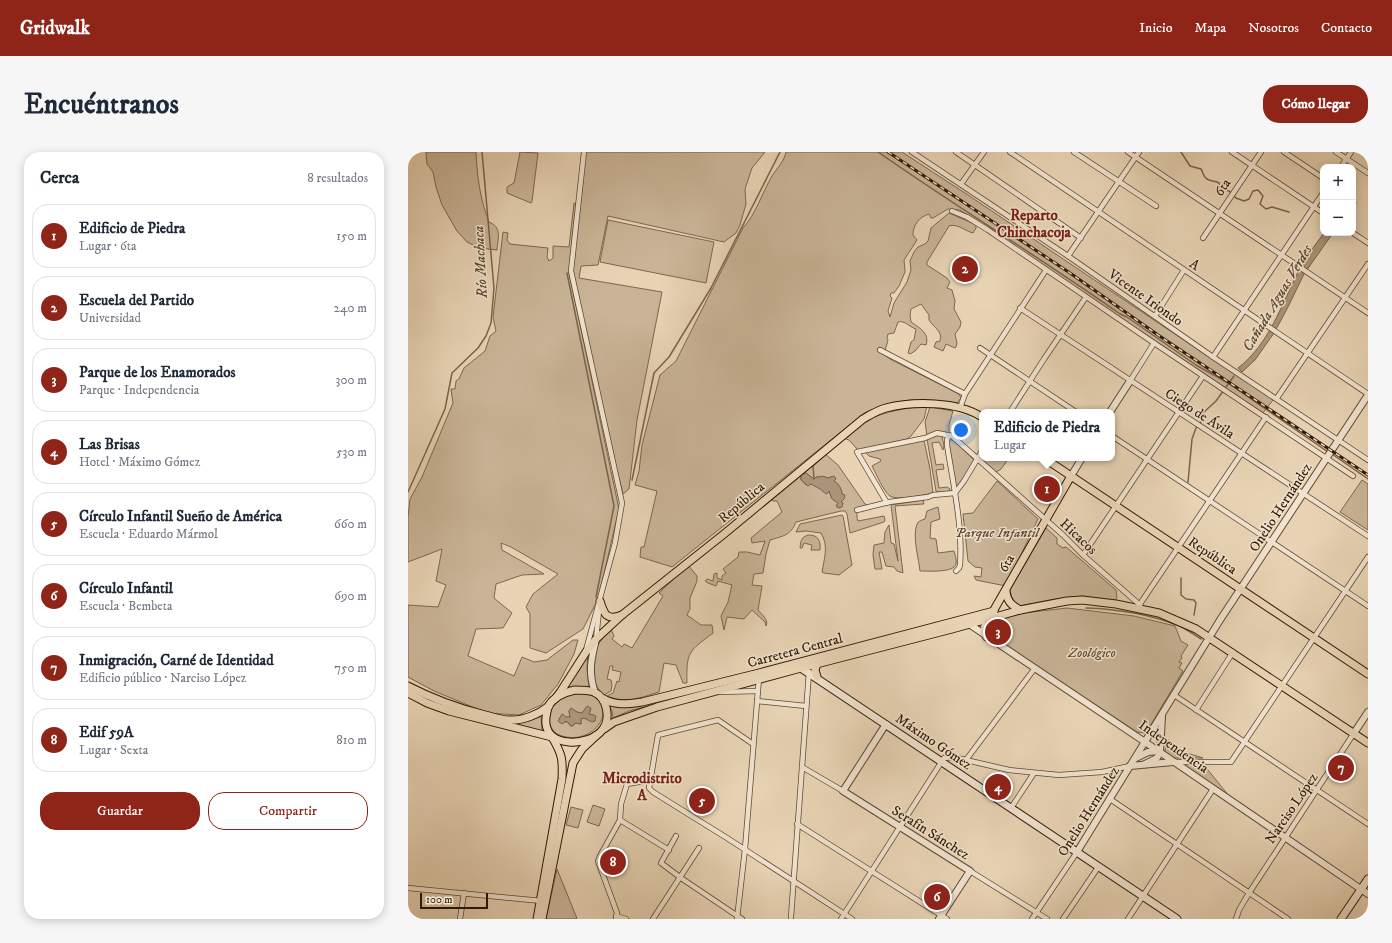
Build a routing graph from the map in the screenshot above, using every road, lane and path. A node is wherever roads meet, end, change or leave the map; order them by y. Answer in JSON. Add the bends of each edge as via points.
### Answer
{"nodes":[{"id":1,"x":584,"y":152,"type":"edge"},
{"id":2,"x":912,"y":152,"type":"edge"},
{"id":3,"x":956,"y":152,"type":"edge"},
{"id":4,"x":984,"y":152,"type":"edge"},
{"id":5,"x":1010,"y":152,"type":"edge"},
{"id":6,"x":1074,"y":152,"type":"edge"},
{"id":7,"x":1128,"y":152,"type":"edge"},
{"id":8,"x":1139,"y":152,"type":"edge"},
{"id":9,"x":1232,"y":152,"type":"edge"},
{"id":10,"x":1261,"y":152,"type":"edge"},
{"id":11,"x":1284,"y":152,"type":"edge"},
{"id":12,"x":1336,"y":152,"type":"edge"},
{"id":13,"x":1351,"y":152,"type":"edge"},
{"id":14,"x":1136,"y":157,"type":"junction"},
{"id":15,"x":1346,"y":159,"type":"junction"},
{"id":16,"x":1342,"y":164,"type":"edge"},
{"id":17,"x":975,"y":165,"type":"junction"},
{"id":18,"x":1252,"y":165,"type":"junction"},
{"id":19,"x":1368,"y":173,"type":"edge"},
{"id":20,"x":1320,"y":176,"type":"edge"},
{"id":21,"x":1119,"y":181,"type":"junction"},
{"id":22,"x":961,"y":184,"type":"junction"},
{"id":23,"x":1320,"y":198,"type":"edge"},
{"id":24,"x":1156,"y":206,"type":"dead end"},
{"id":25,"x":1314,"y":207,"type":"junction"},
{"id":26,"x":952,"y":211,"type":"dead end"},
{"id":27,"x":1099,"y":211,"type":"junction"},
{"id":28,"x":1320,"y":211,"type":"edge"},
{"id":29,"x":1220,"y":214,"type":"junction"},
{"id":30,"x":1356,"y":235,"type":"edge"},
{"id":31,"x":1081,"y":238,"type":"junction"},
{"id":32,"x":1203,"y":238,"type":"dead end"},
{"id":33,"x":1368,"y":243,"type":"edge"},
{"id":34,"x":1282,"y":255,"type":"junction"},
{"id":35,"x":1068,"y":256,"type":"junction"},
{"id":36,"x":1368,"y":264,"type":"edge"},
{"id":37,"x":1046,"y":270,"type":"junction"},
{"id":38,"x":1184,"y":270,"type":"junction"},
{"id":39,"x":1086,"y":297,"type":"junction"},
{"id":40,"x":1344,"y":297,"type":"junction"},
{"id":41,"x":1020,"y":308,"type":"junction"},
{"id":42,"x":1244,"y":310,"type":"junction"},
{"id":43,"x":1368,"y":313,"type":"edge"},
{"id":44,"x":1155,"y":316,"type":"junction"},
{"id":45,"x":1060,"y":335,"type":"junction"},
{"id":46,"x":1154,"y":343,"type":"junction"},
{"id":47,"x":980,"y":348,"type":"dead end"},
{"id":48,"x":880,"y":350,"type":"dead end"},
{"id":49,"x":1307,"y":352,"type":"junction"},
{"id":50,"x":990,"y":355,"type":"junction"},
{"id":51,"x":1213,"y":357,"type":"junction"},
{"id":52,"x":1203,"y":376,"type":"junction"},
{"id":53,"x":1030,"y":381,"type":"junction"},
{"id":54,"x":1130,"y":381,"type":"junction"},
{"id":55,"x":965,"y":394,"type":"junction"},
{"id":56,"x":1368,"y":395,"type":"edge"},
{"id":57,"x":1277,"y":398,"type":"junction"},
{"id":58,"x":960,"y":408,"type":"junction"},
{"id":59,"x":1012,"y":409,"type":"edge"},
{"id":60,"x":1072,"y":409,"type":"edge"},
{"id":61,"x":1112,"y":409,"type":"edge"},
{"id":62,"x":1178,"y":412,"type":"junction"},
{"id":63,"x":979,"y":415,"type":"edge"},
{"id":64,"x":1266,"y":418,"type":"junction"},
{"id":65,"x":949,"y":435,"type":"junction"},
{"id":66,"x":1115,"y":438,"type":"edge"},
{"id":67,"x":1339,"y":440,"type":"junction"},
{"id":68,"x":1242,"y":453,"type":"junction"},
{"id":69,"x":1328,"y":455,"type":"junction"},
{"id":70,"x":978,"y":458,"type":"joint"},
{"id":71,"x":1146,"y":459,"type":"junction"},
{"id":72,"x":1368,"y":460,"type":"edge"},
{"id":73,"x":981,"y":461,"type":"edge"},
{"id":74,"x":1048,"y":461,"type":"edge"},
{"id":75,"x":1080,"y":461,"type":"edge"},
{"id":76,"x":1071,"y":476,"type":"junction"},
{"id":77,"x":1353,"y":476,"type":"dead end"},
{"id":78,"x":954,"y":493,"type":"junction"},
{"id":79,"x":1303,"y":494,"type":"junction"},
{"id":80,"x":1210,"y":501,"type":"junction"},
{"id":81,"x":888,"y":503,"type":"junction"},
{"id":82,"x":1116,"y":505,"type":"junction"},
{"id":83,"x":857,"y":510,"type":"dead end"},
{"id":84,"x":1046,"y":520,"type":"junction"},
{"id":85,"x":1368,"y":536,"type":"edge"},
{"id":86,"x":1271,"y":542,"type":"junction"},
{"id":87,"x":1179,"y":547,"type":"junction"},
{"id":88,"x":1083,"y":555,"type":"junction"},
{"id":89,"x":1368,"y":557,"type":"edge"},
{"id":90,"x":956,"y":571,"type":"dead end"},
{"id":91,"x":1241,"y":589,"type":"junction"},
{"id":92,"x":1006,"y":591,"type":"junction"},
{"id":93,"x":1345,"y":591,"type":"junction"},
{"id":94,"x":600,"y":601,"type":"junction"},
{"id":95,"x":1368,"y":606,"type":"edge"},
{"id":96,"x":1138,"y":607,"type":"junction"},
{"id":97,"x":1020,"y":610,"type":"junction"},
{"id":98,"x":994,"y":611,"type":"junction"},
{"id":99,"x":622,"y":615,"type":"junction"},
{"id":100,"x":989,"y":618,"type":"junction"},
{"id":101,"x":968,"y":622,"type":"junction"},
{"id":102,"x":1210,"y":636,"type":"junction"},
{"id":103,"x":986,"y":637,"type":"junction"},
{"id":104,"x":1314,"y":638,"type":"junction"},
{"id":105,"x":596,"y":639,"type":"junction"},
{"id":106,"x":586,"y":652,"type":"junction"},
{"id":107,"x":1233,"y":652,"type":"junction"},
{"id":108,"x":817,"y":664,"type":"junction"},
{"id":109,"x":801,"y":665,"type":"junction"},
{"id":110,"x":1035,"y":668,"type":"junction"},
{"id":111,"x":809,"y":672,"type":"junction"},
{"id":112,"x":1368,"y":674,"type":"edge"},
{"id":113,"x":759,"y":676,"type":"junction"},
{"id":114,"x":817,"y":677,"type":"junction"},
{"id":115,"x":1283,"y":685,"type":"junction"},
{"id":116,"x":408,"y":686,"type":"edge"},
{"id":117,"x":758,"y":691,"type":"junction"},
{"id":118,"x":713,"y":692,"type":"junction"},
{"id":119,"x":408,"y":693,"type":"edge"},
{"id":120,"x":595,"y":693,"type":"junction"},
{"id":121,"x":1174,"y":695,"type":"junction"},
{"id":122,"x":602,"y":698,"type":"junction"},
{"id":123,"x":555,"y":699,"type":"junction"},
{"id":124,"x":757,"y":701,"type":"junction"},
{"id":125,"x":549,"y":706,"type":"junction"},
{"id":126,"x":806,"y":706,"type":"junction"},
{"id":127,"x":1196,"y":710,"type":"junction"},
{"id":128,"x":1368,"y":712,"type":"edge"},
{"id":129,"x":1162,"y":714,"type":"junction"},
{"id":130,"x":886,"y":724,"type":"junction"},
{"id":131,"x":604,"y":728,"type":"junction"},
{"id":132,"x":1354,"y":733,"type":"junction"},
{"id":133,"x":597,"y":735,"type":"junction"},
{"id":134,"x":552,"y":737,"type":"junction"},
{"id":135,"x":1145,"y":742,"type":"junction"},
{"id":136,"x":1245,"y":742,"type":"junction"},
{"id":137,"x":1368,"y":743,"type":"edge"},
{"id":138,"x":753,"y":744,"type":"junction"},
{"id":139,"x":1159,"y":752,"type":"junction"},
{"id":140,"x":1135,"y":759,"type":"junction"},
{"id":141,"x":966,"y":760,"type":"junction"},
{"id":142,"x":941,"y":762,"type":"junction"},
{"id":143,"x":1173,"y":762,"type":"junction"},
{"id":144,"x":1145,"y":764,"type":"junction"},
{"id":145,"x":1130,"y":766,"type":"junction"},
{"id":146,"x":802,"y":767,"type":"junction"},
{"id":147,"x":1034,"y":773,"type":"junction"},
{"id":148,"x":650,"y":780,"type":"junction"},
{"id":149,"x":564,"y":789,"type":"junction"},
{"id":150,"x":1212,"y":789,"type":"junction"},
{"id":151,"x":1317,"y":790,"type":"junction"},
{"id":152,"x":843,"y":791,"type":"junction"},
{"id":153,"x":1110,"y":799,"type":"junction"},
{"id":154,"x":1011,"y":808,"type":"junction"},
{"id":155,"x":620,"y":820,"type":"junction"},
{"id":156,"x":798,"y":824,"type":"junction"},
{"id":157,"x":1368,"y":824,"type":"edge"},
{"id":158,"x":900,"y":826,"type":"junction"},
{"id":159,"x":676,"y":836,"type":"dead end"},
{"id":160,"x":1284,"y":838,"type":"junction"},
{"id":161,"x":1177,"y":844,"type":"junction"},
{"id":162,"x":699,"y":848,"type":"dead end"},
{"id":163,"x":745,"y":849,"type":"junction"},
{"id":164,"x":669,"y":850,"type":"junction"},
{"id":165,"x":1077,"y":852,"type":"junction"},
{"id":166,"x":1099,"y":866,"type":"junction"},
{"id":167,"x":871,"y":871,"type":"junction"},
{"id":168,"x":970,"y":871,"type":"junction"},
{"id":169,"x":681,"y":878,"type":"junction"},
{"id":170,"x":1368,"y":879,"type":"edge"},
{"id":171,"x":794,"y":881,"type":"junction"},
{"id":172,"x":408,"y":888,"type":"edge"},
{"id":173,"x":1361,"y":889,"type":"junction"},
{"id":174,"x":464,"y":893,"type":"junction"},
{"id":175,"x":1250,"y":893,"type":"junction"},
{"id":176,"x":1368,"y":894,"type":"edge"},
{"id":177,"x":1142,"y":896,"type":"junction"},
{"id":178,"x":543,"y":901,"type":"junction"},
{"id":179,"x":1036,"y":912,"type":"junction"},
{"id":180,"x":844,"y":914,"type":"junction"},
{"id":181,"x":792,"y":917,"type":"dead end"},
{"id":182,"x":940,"y":917,"type":"edge"},
{"id":183,"x":616,"y":918,"type":"edge"},
{"id":184,"x":739,"y":918,"type":"edge"},
{"id":185,"x":460,"y":919,"type":"edge"},
{"id":186,"x":536,"y":919,"type":"edge"},
{"id":187,"x":542,"y":919,"type":"edge"},
{"id":188,"x":626,"y":919,"type":"edge"},
{"id":189,"x":653,"y":919,"type":"edge"},
{"id":190,"x":841,"y":919,"type":"edge"},
{"id":191,"x":852,"y":919,"type":"edge"},
{"id":192,"x":948,"y":919,"type":"edge"},
{"id":193,"x":1032,"y":919,"type":"edge"},
{"id":194,"x":1047,"y":919,"type":"edge"},
{"id":195,"x":1063,"y":919,"type":"edge"},
{"id":196,"x":1128,"y":919,"type":"edge"},
{"id":197,"x":1177,"y":919,"type":"edge"},
{"id":198,"x":1236,"y":919,"type":"edge"},
{"id":199,"x":1288,"y":919,"type":"edge"},
{"id":200,"x":1342,"y":919,"type":"edge"}],
"edges":[{"from":1,"to":94,"type":"street","via":[[571,271],[622,502],[615,543]]},
{"from":2,"to":22,"type":"street","name":"Vicente Iriondo"},
{"from":3,"to":17,"type":"street"},
{"from":4,"to":17,"type":"street"},
{"from":5,"to":27,"type":"street","name":"A"},
{"from":6,"to":21,"type":"street"},
{"from":7,"to":14,"type":"street"},
{"from":8,"to":14,"type":"street"},
{"from":9,"to":18,"type":"street"},
{"from":10,"to":18,"type":"street","name":"6ta"},
{"from":11,"to":20,"type":"street"},
{"from":12,"to":15,"type":"street"},
{"from":13,"to":15,"type":"street"},
{"from":14,"to":21,"type":"street"},
{"from":14,"to":29,"type":"street"},
{"from":15,"to":16,"type":"street"},
{"from":15,"to":19,"type":"street"},
{"from":17,"to":22,"type":"street"},
{"from":17,"to":31,"type":"street"},
{"from":18,"to":25,"type":"street"},
{"from":18,"to":29,"type":"street","name":"6ta"},
{"from":21,"to":24,"type":"street"},
{"from":21,"to":27,"type":"street"},
{"from":22,"to":35,"type":"street","name":"Vicente Iriondo"},
{"from":23,"to":25,"type":"street"},
{"from":25,"to":28,"type":"street"},
{"from":25,"to":34,"type":"street"},
{"from":26,"to":37,"type":"street","via":[[988,230]]},
{"from":27,"to":31,"type":"street"},
{"from":27,"to":38,"type":"street","name":"A"},
{"from":29,"to":32,"type":"street","name":"6ta"},
{"from":29,"to":34,"type":"street"},
{"from":30,"to":33,"type":"street"},
{"from":31,"to":35,"type":"street"},
{"from":34,"to":40,"type":"street"},
{"from":34,"to":42,"type":"street"},
{"from":35,"to":44,"type":"street","name":"Vicente Iriondo"},
{"from":36,"to":40,"type":"street"},
{"from":37,"to":39,"type":"street"},
{"from":37,"to":41,"type":"street"},
{"from":38,"to":42,"type":"street","name":"A"},
{"from":38,"to":44,"type":"street"},
{"from":39,"to":45,"type":"street"},
{"from":39,"to":46,"type":"street"},
{"from":40,"to":43,"type":"street"},
{"from":40,"to":49,"type":"street"},
{"from":41,"to":45,"type":"street","name":"Ciego de Ávila"},
{"from":41,"to":50,"type":"street"},
{"from":42,"to":49,"type":"street","name":"A"},
{"from":42,"to":51,"type":"street"},
{"from":44,"to":51,"type":"street","name":"Vicente Iriondo"},
{"from":45,"to":53,"type":"street"},
{"from":45,"to":54,"type":"street","name":"Ciego de Ávila"},
{"from":46,"to":52,"type":"street"},
{"from":46,"to":54,"type":"street"},
{"from":47,"to":50,"type":"street"},
{"from":48,"to":55,"type":"street"},
{"from":49,"to":56,"type":"street","name":"A"},
{"from":49,"to":57,"type":"street"},
{"from":50,"to":53,"type":"street"},
{"from":50,"to":55,"type":"street"},
{"from":51,"to":57,"type":"street","name":"Vicente Iriondo"},
{"from":52,"to":62,"type":"street"},
{"from":52,"to":64,"type":"street"},
{"from":53,"to":59,"type":"street"},
{"from":53,"to":60,"type":"street"},
{"from":54,"to":61,"type":"street"},
{"from":54,"to":62,"type":"street","name":"Ciego de Ávila"},
{"from":55,"to":58,"type":"street"},
{"from":56,"to":67,"type":"street","name":"Onelio Hernández"},
{"from":57,"to":67,"type":"street","name":"Vicente Iriondo"},
{"from":58,"to":63,"type":"main road","name":"República"},
{"from":58,"to":99,"type":"main road","name":"República","via":[[907,404],[884,408],[863,419]]},
{"from":62,"to":68,"type":"street","name":"Ciego de Ávila"},
{"from":62,"to":71,"type":"street"},
{"from":64,"to":68,"type":"street"},
{"from":64,"to":69,"type":"street"},
{"from":65,"to":70,"type":"street","name":"Hicacos"},
{"from":65,"to":78,"type":"street","via":[[947,445]]},
{"from":65,"to":81,"type":"street","via":[[937,433],[925,438],[857,452]]},
{"from":66,"to":71,"type":"street"},
{"from":67,"to":69,"type":"street","name":"Onelio Hernández"},
{"from":67,"to":72,"type":"street","name":"Vicente Iriondo"},
{"from":68,"to":79,"type":"street","name":"Ciego de Ávila"},
{"from":68,"to":80,"type":"street"},
{"from":69,"to":77,"type":"street"},
{"from":69,"to":79,"type":"street","name":"Onelio Hernández"},
{"from":70,"to":78,"type":"street"},
{"from":71,"to":80,"type":"street"},
{"from":71,"to":82,"type":"street"},
{"from":73,"to":84,"type":"street","name":"Hicacos"},
{"from":74,"to":76,"type":"main road","name":"República"},
{"from":75,"to":76,"type":"street","name":"6ta"},
{"from":76,"to":82,"type":"main road","name":"República"},
{"from":76,"to":84,"type":"main road","name":"6ta"},
{"from":78,"to":81,"type":"street"},
{"from":78,"to":90,"type":"street","via":[[960,541],[959,568]]},
{"from":79,"to":85,"type":"street","name":"Ciego de Ávila"},
{"from":79,"to":86,"type":"street","name":"Onelio Hernández"},
{"from":80,"to":86,"type":"street"},
{"from":80,"to":87,"type":"street"},
{"from":81,"to":83,"type":"street"},
{"from":82,"to":87,"type":"main road","name":"República"},
{"from":82,"to":88,"type":"street"},
{"from":84,"to":88,"type":"street","name":"Hicacos"},
{"from":84,"to":92,"type":"main road","name":"6ta"},
{"from":86,"to":91,"type":"street","name":"Onelio Hernández"},
{"from":86,"to":93,"type":"street"},
{"from":87,"to":91,"type":"main road","name":"República"},
{"from":87,"to":96,"type":"street"},
{"from":88,"to":96,"type":"street","name":"Hicacos"},
{"from":89,"to":93,"type":"street"},
{"from":91,"to":102,"type":"street","name":"Onelio Hernández"},
{"from":91,"to":104,"type":"main road","name":"República"},
{"from":92,"to":97,"type":"main road","via":[[1006,598]]},
{"from":92,"to":98,"type":"main road","name":"6ta"},
{"from":93,"to":95,"type":"street"},
{"from":93,"to":104,"type":"street"},
{"from":94,"to":99,"type":"main road","via":[[605,614],[614,618]]},
{"from":94,"to":105,"type":"street"},
{"from":94,"to":106,"type":"street"},
{"from":96,"to":97,"type":"main road","name":"Carretera Central","via":[[1082,600]]},
{"from":96,"to":102,"type":"main road","name":"Carretera Central","via":[[1180,621]]},
{"from":97,"to":100,"type":"main road","name":"Carretera Central"},
{"from":98,"to":100,"type":"main road","name":"6ta"},
{"from":98,"to":101,"type":"main road","name":"Carretera Central"},
{"from":99,"to":105,"type":"main road","name":"República"},
{"from":100,"to":101,"type":"main road","name":"Carretera Central"},
{"from":100,"to":103,"type":"street","via":[[984,628]]},
{"from":101,"to":103,"type":"street","name":"Independencia"},
{"from":101,"to":108,"type":"main road","name":"Carretera Central"},
{"from":101,"to":109,"type":"main road","name":"Carretera Central"},
{"from":102,"to":107,"type":"main road","name":"Carretera Central"},
{"from":102,"to":121,"type":"street","name":"Onelio Hernández"},
{"from":103,"to":110,"type":"street","name":"Independencia"},
{"from":104,"to":112,"type":"main road","name":"República"},
{"from":104,"to":115,"type":"street"},
{"from":105,"to":106,"type":"main road","name":"República"},
{"from":105,"to":120,"type":"street","via":[[591,665],[591,680]]},
{"from":106,"to":123,"type":"main road","name":"República"},
{"from":107,"to":115,"type":"main road","name":"Carretera Central"},
{"from":107,"to":127,"type":"street"},
{"from":108,"to":109,"type":"main road","name":"Carretera Central"},
{"from":108,"to":114,"type":"main road"},
{"from":109,"to":111,"type":"main road","name":"Máximo Gómez"},
{"from":109,"to":113,"type":"main road","name":"Carretera Central"},
{"from":110,"to":135,"type":"street","name":"Independencia"},
{"from":110,"to":141,"type":"street"},
{"from":111,"to":114,"type":"main road","name":"Máximo Gómez"},
{"from":111,"to":126,"type":"street"},
{"from":113,"to":117,"type":"street"},
{"from":113,"to":118,"type":"main road","name":"Carretera Central"},
{"from":113,"to":122,"type":"main road","name":"Carretera Central","via":[[625,705]]},
{"from":114,"to":130,"type":"main road","name":"Máximo Gómez"},
{"from":115,"to":132,"type":"main road","name":"Carretera Central"},
{"from":115,"to":136,"type":"street"},
{"from":116,"to":125,"type":"main road","via":[[443,703],[509,720],[541,712]]},
{"from":117,"to":118,"type":"street"},
{"from":117,"to":124,"type":"street"},
{"from":118,"to":131,"type":"main road","name":"Carretera Central","via":[[635,714]]},
{"from":119,"to":134,"type":"main road","via":[[449,712]]},
{"from":120,"to":122,"type":"main road"},
{"from":120,"to":123,"type":"main road","via":[[568,691]]},
{"from":121,"to":127,"type":"street"},
{"from":121,"to":129,"type":"street","name":"Onelio Hernández"},
{"from":122,"to":131,"type":"main road","via":[[607,716]]},
{"from":123,"to":125,"type":"main road"},
{"from":124,"to":126,"type":"street"},
{"from":124,"to":138,"type":"street"},
{"from":125,"to":134,"type":"main road","via":[[545,722]]},
{"from":126,"to":146,"type":"street"},
{"from":127,"to":136,"type":"street"},
{"from":128,"to":132,"type":"street","name":"Narciso López"},
{"from":129,"to":135,"type":"street","name":"Onelio Hernández"},
{"from":129,"to":139,"type":"street","name":"Onelio Hernández"},
{"from":130,"to":142,"type":"main road","name":"Máximo Gómez"},
{"from":130,"to":152,"type":"street"},
{"from":131,"to":133,"type":"main road"},
{"from":132,"to":137,"type":"main road","name":"Carretera Central"},
{"from":132,"to":151,"type":"street","name":"Narciso López"},
{"from":133,"to":134,"type":"main road","via":[[578,742],[561,741]]},
{"from":133,"to":149,"type":"main road","via":[[575,758]]},
{"from":134,"to":149,"type":"main road","via":[[562,756]]},
{"from":135,"to":139,"type":"street","name":"Independencia"},
{"from":135,"to":140,"type":"street","name":"Onelio Hernández"},
{"from":136,"to":143,"type":"street","via":[[1231,762]]},
{"from":136,"to":151,"type":"street"},
{"from":138,"to":148,"type":"street","via":[[718,720],[658,735]]},
{"from":138,"to":163,"type":"street"},
{"from":139,"to":140,"type":"street","via":[[1141,755]]},
{"from":139,"to":143,"type":"street","name":"Independencia"},
{"from":139,"to":144,"type":"street","via":[[1157,758]]},
{"from":140,"to":145,"type":"street","name":"Onelio Hernández"},
{"from":141,"to":142,"type":"street","via":[[947,757]]},
{"from":141,"to":147,"type":"street"},
{"from":142,"to":154,"type":"main road","name":"Máximo Gómez"},
{"from":142,"to":158,"type":"street"},
{"from":143,"to":144,"type":"street"},
{"from":143,"to":150,"type":"street","name":"Independencia"},
{"from":144,"to":145,"type":"street"},
{"from":145,"to":147,"type":"street","via":[[1102,772],[1059,775]]},
{"from":145,"to":153,"type":"street","name":"Onelio Hernández"},
{"from":146,"to":152,"type":"street","name":"Serafín Sánchez"},
{"from":146,"to":156,"type":"street"},
{"from":147,"to":154,"type":"street"},
{"from":148,"to":155,"type":"street","via":[[627,784],[621,804]]},
{"from":148,"to":163,"type":"street","via":[[649,788],[652,792]]},
{"from":149,"to":178,"type":"main road"},
{"from":150,"to":160,"type":"street","name":"Independencia"},
{"from":150,"to":161,"type":"street"},
{"from":151,"to":157,"type":"street"},
{"from":151,"to":160,"type":"street","name":"Narciso López"},
{"from":152,"to":158,"type":"street","name":"Serafín Sánchez"},
{"from":153,"to":161,"type":"street"},
{"from":153,"to":165,"type":"street","name":"Onelio Hernández"},
{"from":154,"to":165,"type":"main road","name":"Máximo Gómez"},
{"from":155,"to":164,"type":"street"},
{"from":155,"to":183,"type":"street","via":[[598,861],[617,913]]},
{"from":156,"to":167,"type":"street"},
{"from":156,"to":171,"type":"street"},
{"from":158,"to":167,"type":"street"},
{"from":158,"to":168,"type":"street","name":"Serafín Sánchez"},
{"from":159,"to":164,"type":"street"},
{"from":160,"to":173,"type":"street","name":"Independencia"},
{"from":160,"to":175,"type":"street","name":"Narciso López"},
{"from":161,"to":175,"type":"street"},
{"from":161,"to":177,"type":"street"},
{"from":162,"to":169,"type":"street"},
{"from":163,"to":171,"type":"street"},
{"from":163,"to":184,"type":"street"},
{"from":164,"to":169,"type":"street","via":[[661,863]]},
{"from":165,"to":166,"type":"main road","name":"Máximo Gómez"},
{"from":165,"to":179,"type":"street","name":"Onelio Hernández"},
{"from":166,"to":177,"type":"main road","name":"Máximo Gómez"},
{"from":166,"to":195,"type":"street"},
{"from":167,"to":180,"type":"street"},
{"from":167,"to":182,"type":"street"},
{"from":168,"to":179,"type":"street","name":"Serafín Sánchez"},
{"from":168,"to":182,"type":"street"},
{"from":169,"to":184,"type":"street"},
{"from":169,"to":189,"type":"street"},
{"from":170,"to":173,"type":"main road"},
{"from":171,"to":180,"type":"street"},
{"from":171,"to":181,"type":"street"},
{"from":172,"to":174,"type":"street"},
{"from":173,"to":176,"type":"street","name":"Independencia"},
{"from":173,"to":200,"type":"main road"},
{"from":174,"to":178,"type":"street"},
{"from":174,"to":185,"type":"street"},
{"from":175,"to":198,"type":"street","name":"Narciso López"},
{"from":175,"to":199,"type":"street"},
{"from":177,"to":196,"type":"street"},
{"from":177,"to":197,"type":"main road","name":"Máximo Gómez"},
{"from":178,"to":186,"type":"main road"},
{"from":178,"to":187,"type":"main road"},
{"from":179,"to":193,"type":"street","name":"Onelio Hernández"},
{"from":179,"to":194,"type":"street","name":"Serafín Sánchez"},
{"from":180,"to":190,"type":"street"},
{"from":180,"to":191,"type":"street"},
{"from":182,"to":192,"type":"street"},
{"from":183,"to":188,"type":"street"}]}
